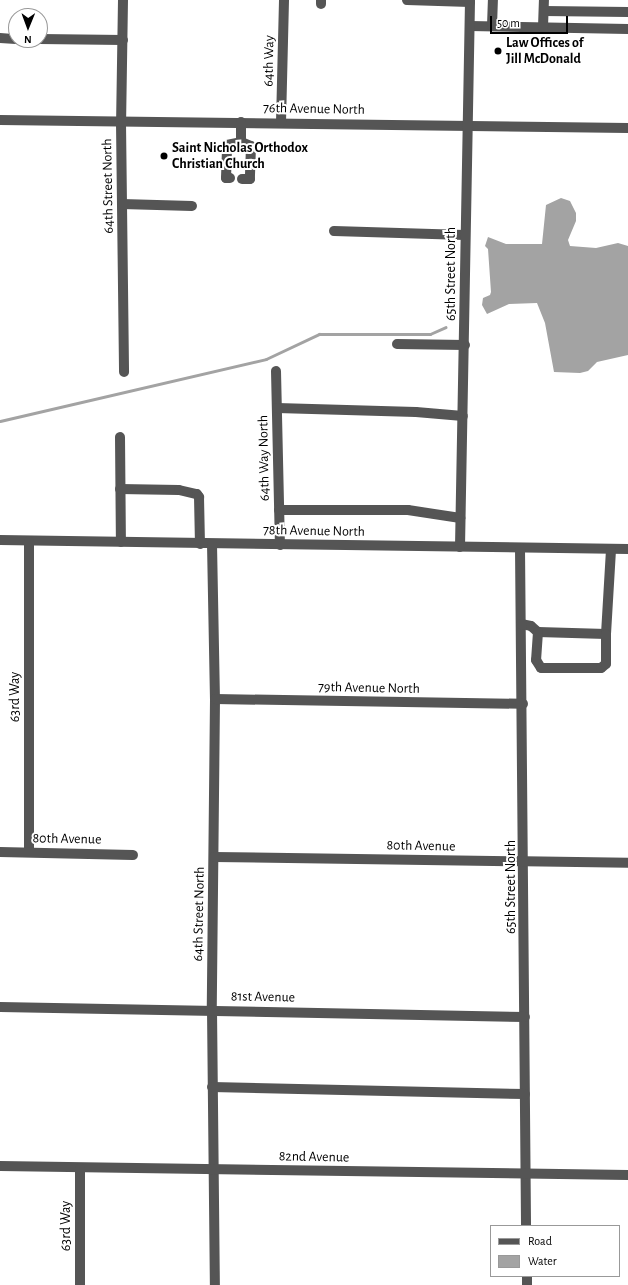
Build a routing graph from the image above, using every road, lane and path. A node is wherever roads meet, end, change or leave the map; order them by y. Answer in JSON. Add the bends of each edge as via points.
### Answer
{"nodes":[{"id":1,"x":123,"y":0,"type":"edge"},
{"id":2,"x":284,"y":0,"type":"edge"},
{"id":3,"x":407,"y":0,"type":"edge"},
{"id":4,"x":493,"y":0,"type":"edge"},
{"id":5,"x":544,"y":0,"type":"edge"},
{"id":6,"x":470,"y":1,"type":"edge"},
{"id":7,"x":544,"y":11,"type":"junction"},
{"id":8,"x":628,"y":12,"type":"edge"},
{"id":9,"x":470,"y":26,"type":"junction"},
{"id":10,"x":492,"y":26,"type":"junction"},
{"id":11,"x":543,"y":27,"type":"junction"},
{"id":12,"x":628,"y":29,"type":"edge"},
{"id":13,"x":48,"y":39,"type":"edge"},
{"id":14,"x":123,"y":40,"type":"junction"},
{"id":15,"x":0,"y":120,"type":"edge"},
{"id":16,"x":241,"y":122,"type":"junction"},
{"id":17,"x":282,"y":122,"type":"junction"},
{"id":18,"x":121,"y":123,"type":"junction"},
{"id":19,"x":468,"y":126,"type":"junction"},
{"id":20,"x":628,"y":128,"type":"edge"},
{"id":21,"x":241,"y":142,"type":"junction"},
{"id":22,"x":230,"y":178,"type":"dead end"},
{"id":23,"x":242,"y":178,"type":"dead end"},
{"id":24,"x":122,"y":204,"type":"junction"},
{"id":25,"x":192,"y":206,"type":"dead end"},
{"id":26,"x":334,"y":231,"type":"dead end"},
{"id":27,"x":465,"y":235,"type":"junction"},
{"id":28,"x":397,"y":344,"type":"dead end"},
{"id":29,"x":465,"y":344,"type":"junction"},
{"id":30,"x":276,"y":370,"type":"dead end"},
{"id":31,"x":124,"y":372,"type":"dead end"},
{"id":32,"x":277,"y":408,"type":"junction"},
{"id":33,"x":463,"y":416,"type":"junction"},
{"id":34,"x":120,"y":437,"type":"dead end"},
{"id":35,"x":120,"y":489,"type":"junction"},
{"id":36,"x":279,"y":510,"type":"junction"},
{"id":37,"x":460,"y":518,"type":"junction"},
{"id":38,"x":0,"y":540,"type":"edge"},
{"id":39,"x":29,"y":541,"type":"junction"},
{"id":40,"x":121,"y":542,"type":"junction"},
{"id":41,"x":200,"y":544,"type":"junction"},
{"id":42,"x":212,"y":544,"type":"junction"},
{"id":43,"x":280,"y":545,"type":"junction"},
{"id":44,"x":460,"y":547,"type":"junction"},
{"id":45,"x":520,"y":548,"type":"junction"},
{"id":46,"x":611,"y":549,"type":"junction"},
{"id":47,"x":628,"y":549,"type":"edge"},
{"id":48,"x":522,"y":624,"type":"junction"},
{"id":49,"x":538,"y":632,"type":"junction"},
{"id":50,"x":606,"y":634,"type":"junction"},
{"id":51,"x":215,"y":699,"type":"junction"},
{"id":52,"x":522,"y":704,"type":"junction"},
{"id":53,"x":0,"y":852,"type":"edge"},
{"id":54,"x":29,"y":852,"type":"junction"},
{"id":55,"x":133,"y":855,"type":"dead end"},
{"id":56,"x":214,"y":857,"type":"junction"},
{"id":57,"x":525,"y":861,"type":"junction"},
{"id":58,"x":628,"y":863,"type":"edge"},
{"id":59,"x":0,"y":1007,"type":"edge"},
{"id":60,"x":212,"y":1010,"type":"junction"},
{"id":61,"x":526,"y":1017,"type":"junction"},
{"id":62,"x":212,"y":1087,"type":"junction"},
{"id":63,"x":525,"y":1094,"type":"junction"},
{"id":64,"x":0,"y":1166,"type":"edge"},
{"id":65,"x":80,"y":1168,"type":"junction"},
{"id":66,"x":212,"y":1170,"type":"junction"},
{"id":67,"x":525,"y":1174,"type":"junction"},
{"id":68,"x":628,"y":1176,"type":"edge"},
{"id":69,"x":526,"y":1225,"type":"edge"},
{"id":70,"x":80,"y":1285,"type":"edge"},
{"id":71,"x":215,"y":1285,"type":"edge"}],
"edges":[{"from":1,"to":14,"type":"street","name":"64th Street North"},
{"from":2,"to":17,"type":"street","name":"64th Way"},
{"from":3,"to":6,"type":"street"},
{"from":4,"to":10,"type":"street"},
{"from":5,"to":7,"type":"street"},
{"from":6,"to":9,"type":"street","name":"65th Street North"},
{"from":7,"to":8,"type":"street"},
{"from":7,"to":11,"type":"street"},
{"from":9,"to":10,"type":"street"},
{"from":9,"to":19,"type":"street","name":"65th Street North"},
{"from":10,"to":11,"type":"street"},
{"from":11,"to":12,"type":"street"},
{"from":13,"to":14,"type":"street"},
{"from":14,"to":18,"type":"street","name":"64th Street North"},
{"from":15,"to":18,"type":"street","name":"76th Avenue North"},
{"from":16,"to":17,"type":"street","name":"76th Avenue North"},
{"from":16,"to":18,"type":"street","name":"76th Avenue North"},
{"from":16,"to":21,"type":"street"},
{"from":17,"to":19,"type":"street","name":"76th Avenue North"},
{"from":18,"to":24,"type":"street","name":"64th Street North"},
{"from":19,"to":20,"type":"street","name":"76th Avenue North"},
{"from":19,"to":27,"type":"street","name":"65th Street North"},
{"from":21,"to":22,"type":"street","via":[[227,145],[226,178]]},
{"from":21,"to":23,"type":"street","via":[[251,146],[250,179]]},
{"from":24,"to":25,"type":"street"},
{"from":24,"to":31,"type":"street","name":"64th Street North"},
{"from":26,"to":27,"type":"street"},
{"from":27,"to":29,"type":"street","name":"65th Street North"},
{"from":28,"to":29,"type":"street"},
{"from":29,"to":33,"type":"street","name":"65th Street North"},
{"from":30,"to":32,"type":"street","name":"64th Way North"},
{"from":32,"to":33,"type":"street"},
{"from":32,"to":36,"type":"street","name":"64th Way North"},
{"from":33,"to":37,"type":"street","name":"65th Street North"},
{"from":34,"to":35,"type":"street"},
{"from":35,"to":40,"type":"street"},
{"from":35,"to":41,"type":"street","via":[[179,490],[197,494]]},
{"from":36,"to":37,"type":"street","via":[[408,510]]},
{"from":36,"to":43,"type":"street","name":"64th Way North"},
{"from":37,"to":44,"type":"street","name":"65th Street North"},
{"from":38,"to":39,"type":"street","name":"78th Avenue North"},
{"from":39,"to":40,"type":"street","name":"78th Avenue North"},
{"from":39,"to":54,"type":"street","name":"63rd Way"},
{"from":40,"to":41,"type":"street","name":"78th Avenue North"},
{"from":41,"to":42,"type":"street","name":"78th Avenue North"},
{"from":42,"to":43,"type":"street","name":"78th Avenue North"},
{"from":42,"to":51,"type":"street","name":"64th Street North"},
{"from":43,"to":44,"type":"street","name":"78th Avenue North"},
{"from":44,"to":45,"type":"street","name":"78th Avenue North"},
{"from":45,"to":46,"type":"street","name":"78th Avenue North"},
{"from":45,"to":48,"type":"street","name":"65th Street North"},
{"from":46,"to":47,"type":"street","name":"78th Avenue North"},
{"from":46,"to":50,"type":"street"},
{"from":48,"to":49,"type":"street","via":[[531,626]]},
{"from":48,"to":52,"type":"street","name":"65th Street North"},
{"from":49,"to":50,"type":"street"},
{"from":49,"to":50,"type":"street","via":[[536,660],[541,668],[601,668],[606,664]]},
{"from":51,"to":52,"type":"street","name":"79th Avenue North"},
{"from":51,"to":56,"type":"street","name":"64th Street North"},
{"from":52,"to":57,"type":"street","name":"65th Street North"},
{"from":53,"to":54,"type":"street","name":"80th Avenue"},
{"from":54,"to":55,"type":"street","name":"80th Avenue"},
{"from":56,"to":57,"type":"street","name":"80th Avenue"},
{"from":56,"to":60,"type":"street","name":"64th Street North"},
{"from":57,"to":58,"type":"street","name":"80th Avenue"},
{"from":57,"to":61,"type":"street","name":"65th Street North"},
{"from":59,"to":60,"type":"street","name":"81st Avenue"},
{"from":60,"to":61,"type":"street","name":"81st Avenue"},
{"from":60,"to":62,"type":"street","name":"64th Street North"},
{"from":61,"to":63,"type":"street","name":"65th Street North"},
{"from":62,"to":63,"type":"street"},
{"from":62,"to":66,"type":"street","name":"64th Street North"},
{"from":63,"to":67,"type":"street","name":"65th Street North"},
{"from":64,"to":65,"type":"street","name":"82nd Avenue"},
{"from":65,"to":66,"type":"street","name":"82nd Avenue"},
{"from":65,"to":70,"type":"street","name":"63rd Way"},
{"from":66,"to":67,"type":"street","name":"82nd Avenue"},
{"from":66,"to":71,"type":"street","name":"64th Street North"},
{"from":67,"to":68,"type":"street","name":"82nd Avenue"},
{"from":67,"to":69,"type":"street","name":"65th Street North"}]}
